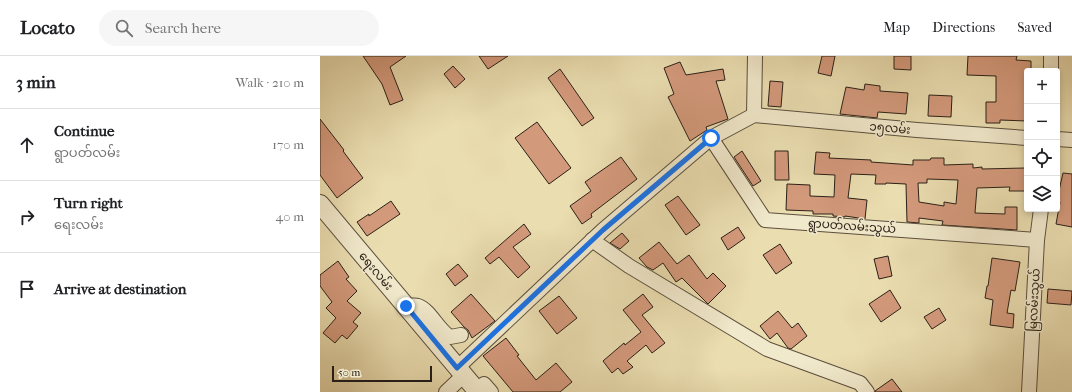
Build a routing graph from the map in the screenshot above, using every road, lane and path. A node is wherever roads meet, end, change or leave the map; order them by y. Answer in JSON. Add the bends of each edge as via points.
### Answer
{"nodes":[{"id":1,"x":755,"y":56,"type":"edge"},
{"id":2,"x":1051,"y":56,"type":"edge"},
{"id":3,"x":1050,"y":68,"type":"edge"},
{"id":4,"x":754,"y":115,"type":"junction"},
{"id":5,"x":711,"y":138,"type":"junction"},
{"id":6,"x":1024,"y":138,"type":"edge"},
{"id":7,"x":1060,"y":139,"type":"edge"},
{"id":8,"x":1072,"y":140,"type":"edge"},
{"id":9,"x":320,"y":204,"type":"edge"},
{"id":10,"x":1040,"y":212,"type":"edge"},
{"id":11,"x":592,"y":240,"type":"junction"},
{"id":12,"x":1037,"y":240,"type":"junction"},
{"id":13,"x":406,"y":306,"type":"junction"},
{"id":14,"x":461,"y":335,"type":"dead end"},
{"id":15,"x":460,"y":371,"type":"junction"},
{"id":16,"x":484,"y":389,"type":"edge"},
{"id":17,"x":446,"y":392,"type":"edge"},
{"id":18,"x":867,"y":392,"type":"edge"},
{"id":19,"x":1029,"y":392,"type":"edge"}],
"edges":[{"from":1,"to":4,"type":"street"},
{"from":2,"to":3,"type":"street"},
{"from":4,"to":5,"type":"street"},
{"from":4,"to":6,"type":"street","name":"၁၅လမ်း"},
{"from":5,"to":11,"type":"street"},
{"from":5,"to":12,"type":"street","name":"ရွာပတ်လမ်းသွယ်","via":[[765,220]]},
{"from":7,"to":8,"type":"street"},
{"from":9,"to":13,"type":"street","name":"ရေးလမ်း"},
{"from":10,"to":12,"type":"street","name":"မြလမ်းသွယ်"},
{"from":11,"to":15,"type":"street"},
{"from":11,"to":18,"type":"street","via":[[629,266],[767,349],[860,383]]},
{"from":12,"to":19,"type":"street","name":"မြလမ်းသွယ်"},
{"from":13,"to":14,"type":"street","via":[[418,306],[426,311],[443,333],[450,337]]},
{"from":13,"to":15,"type":"street","name":"ရေးလမ်း"},
{"from":15,"to":16,"type":"street","name":"ရေးလမ်း"},
{"from":15,"to":17,"type":"street"}]}
